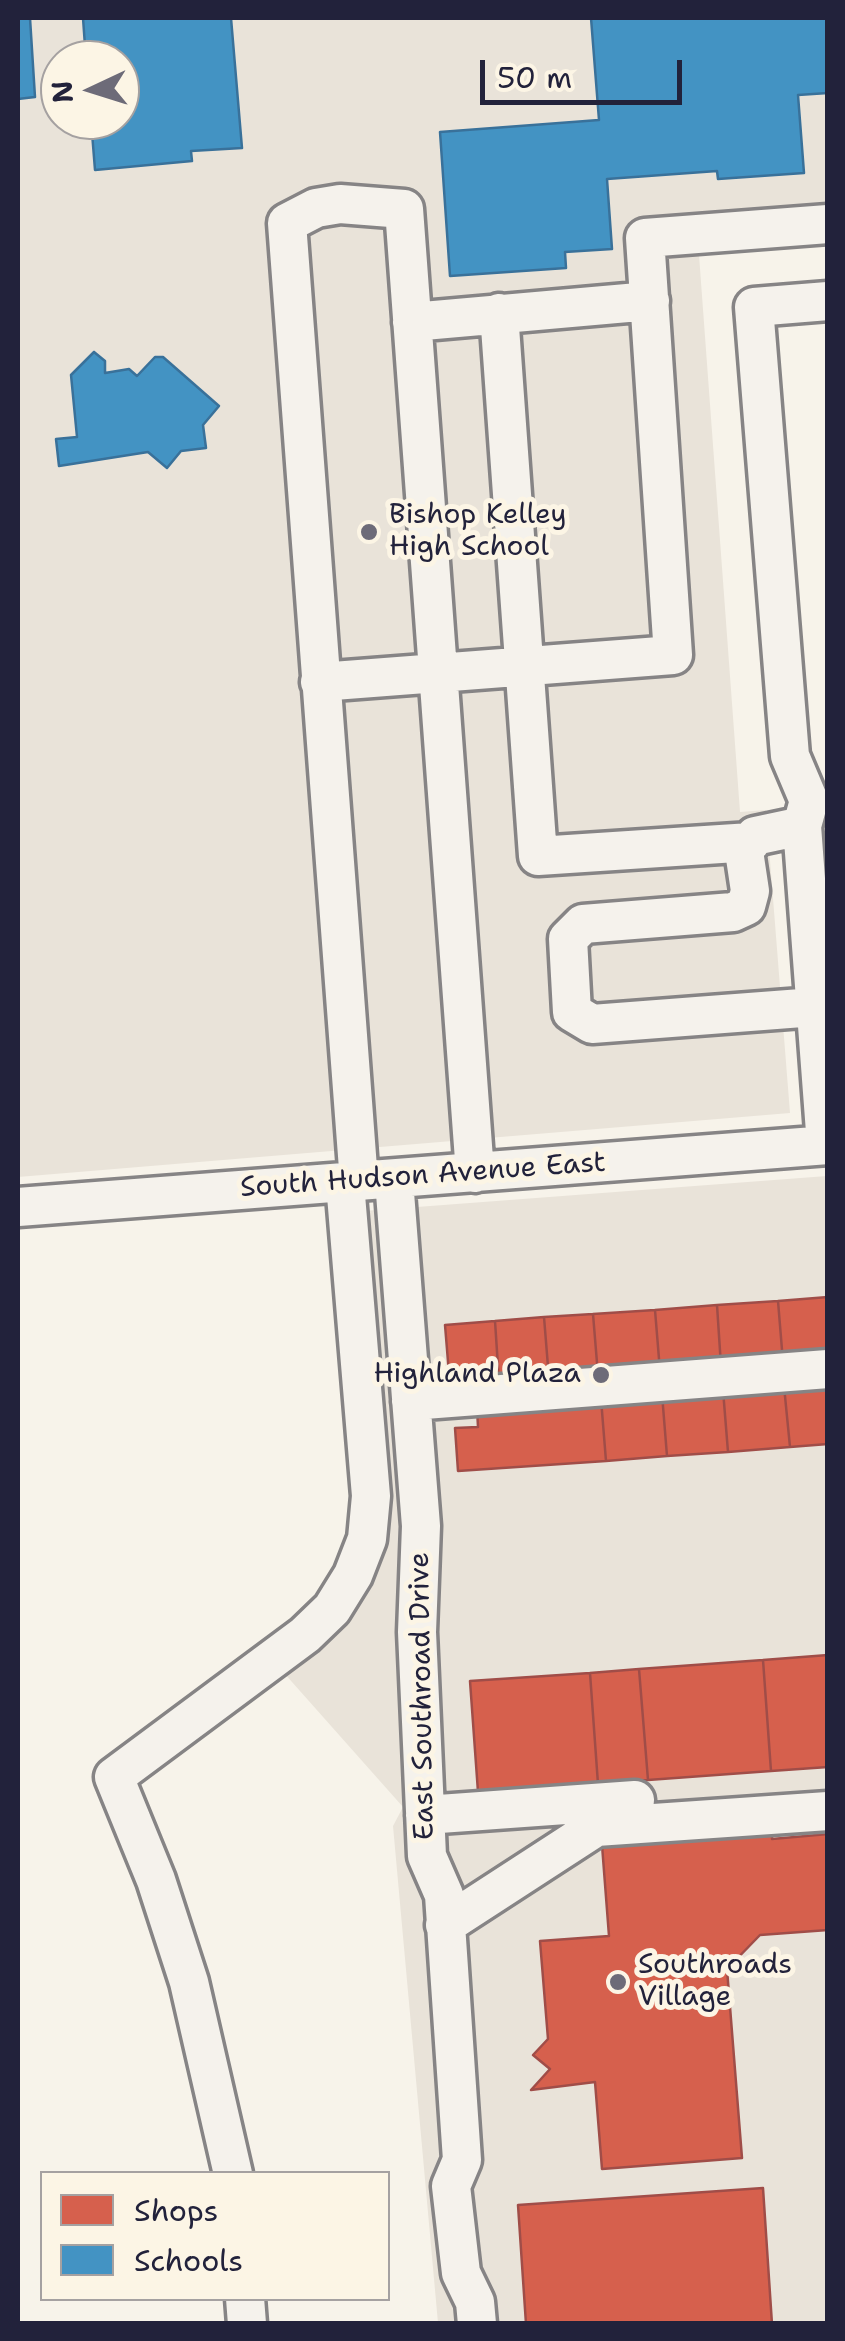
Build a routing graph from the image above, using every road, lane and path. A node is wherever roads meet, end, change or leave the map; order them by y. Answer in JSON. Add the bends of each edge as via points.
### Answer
{"nodes":[{"id":1,"x":828,"y":224,"type":"edge"},
{"id":2,"x":828,"y":300,"type":"edge"},
{"id":3,"x":650,"y":301,"type":"junction"},
{"id":4,"x":499,"y":313,"type":"junction"},
{"id":5,"x":412,"y":322,"type":"junction"},
{"id":6,"x":524,"y":667,"type":"junction"},
{"id":7,"x":438,"y":675,"type":"junction"},
{"id":8,"x":320,"y":682,"type":"junction"},
{"id":9,"x":813,"y":802,"type":"edge"},
{"id":10,"x":751,"y":842,"type":"junction"},
{"id":11,"x":816,"y":1007,"type":"junction"},
{"id":12,"x":826,"y":1145,"type":"edge"},
{"id":13,"x":475,"y":1173,"type":"junction"},
{"id":14,"x":366,"y":1182,"type":"junction"},
{"id":15,"x":18,"y":1207,"type":"edge"},
{"id":16,"x":828,"y":1368,"type":"edge"},
{"id":17,"x":411,"y":1401,"type":"junction"},
{"id":18,"x":828,"y":1786,"type":"edge"},
{"id":19,"x":828,"y":1811,"type":"edge"},
{"id":20,"x":425,"y":1815,"type":"junction"},
{"id":21,"x":445,"y":1925,"type":"junction"},
{"id":22,"x":232,"y":2171,"type":"edge"},
{"id":23,"x":477,"y":2324,"type":"edge"}],
"edges":[{"from":1,"to":3,"type":"street","via":[[645,238]]},
{"from":2,"to":9,"type":"street","via":[[754,307],[790,756]]},
{"from":3,"to":4,"type":"street"},
{"from":3,"to":6,"type":"street","via":[[674,655]]},
{"from":4,"to":5,"type":"street"},
{"from":4,"to":6,"type":"street"},
{"from":5,"to":7,"type":"street"},
{"from":5,"to":8,"type":"street","via":[[404,209],[340,204],[287,223]]},
{"from":6,"to":7,"type":"street"},
{"from":6,"to":10,"type":"street","via":[[538,856]]},
{"from":7,"to":8,"type":"street"},
{"from":7,"to":13,"type":"street"},
{"from":8,"to":14,"type":"street"},
{"from":9,"to":10,"type":"street"},
{"from":9,"to":11,"type":"street"},
{"from":10,"to":11,"type":"street","via":[[744,851],[746,906],[583,924],[568,938],[572,1012],[592,1024]]},
{"from":11,"to":12,"type":"street"},
{"from":12,"to":13,"type":"street","name":"South Hudson Avenue East"},
{"from":13,"to":14,"type":"street","name":"South Hudson Avenue East"},
{"from":14,"to":15,"type":"street","name":"South Hudson Avenue East"},
{"from":14,"to":17,"type":"street","name":"East Southroad Drive"},
{"from":14,"to":22,"type":"street","via":[[371,1496],[367,1540],[354,1575],[305,1636],[114,1777],[189,1982]]},
{"from":16,"to":17,"type":"street"},
{"from":17,"to":20,"type":"street","name":"East Southroad Drive","via":[[421,1526],[417,1632]]},
{"from":18,"to":20,"type":"street"},
{"from":19,"to":21,"type":"street","via":[[596,1827]]},
{"from":20,"to":21,"type":"street","name":"East Southroad Drive","via":[[426,1856],[444,1894]]},
{"from":21,"to":23,"type":"street","name":"East Southroad Drive","via":[[462,2160],[450,2186],[461,2273]]}]}
